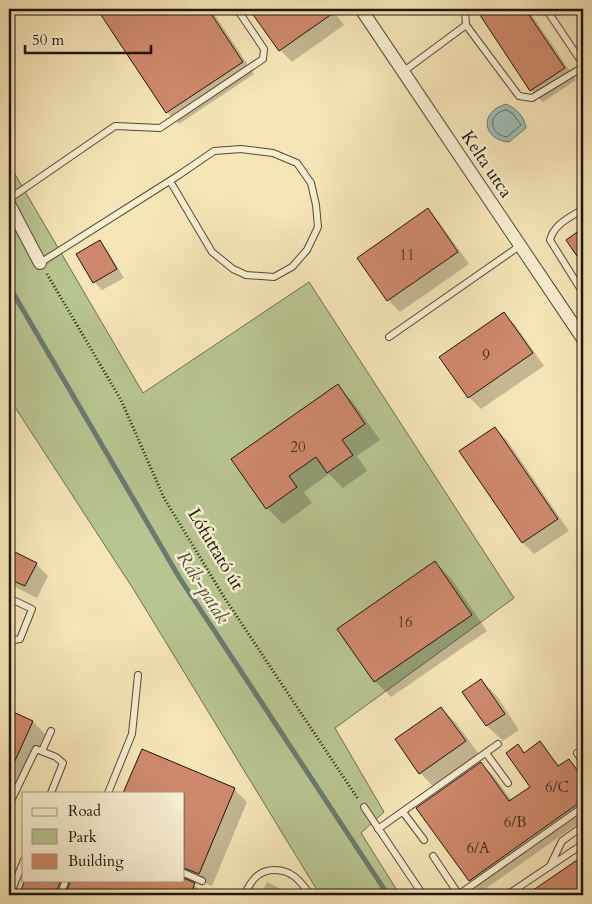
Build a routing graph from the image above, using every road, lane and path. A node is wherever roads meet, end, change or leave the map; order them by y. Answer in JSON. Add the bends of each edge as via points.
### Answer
{"nodes":[{"id":1,"x":237,"y":9,"type":"edge"},
{"id":2,"x":361,"y":9,"type":"edge"},
{"id":3,"x":463,"y":9,"type":"edge"},
{"id":4,"x":546,"y":9,"type":"edge"},
{"id":5,"x":466,"y":25,"type":"junction"},
{"id":6,"x":583,"y":66,"type":"edge"},
{"id":7,"x":404,"y":71,"type":"junction"},
{"id":8,"x":170,"y":180,"type":"junction"},
{"id":9,"x":9,"y":199,"type":"edge"},
{"id":10,"x":9,"y":204,"type":"edge"},
{"id":11,"x":583,"y":210,"type":"edge"},
{"id":12,"x":521,"y":246,"type":"junction"},
{"id":13,"x":40,"y":263,"type":"junction"},
{"id":14,"x":583,"y":292,"type":"edge"},
{"id":15,"x":389,"y":337,"type":"dead end"},
{"id":16,"x":583,"y":339,"type":"edge"},
{"id":17,"x":9,"y":598,"type":"edge"},
{"id":18,"x":9,"y":641,"type":"edge"},
{"id":19,"x":138,"y":675,"type":"dead end"},
{"id":20,"x":51,"y":731,"type":"dead end"},
{"id":21,"x":498,"y":744,"type":"dead end"},
{"id":22,"x":42,"y":751,"type":"junction"},
{"id":23,"x":486,"y":753,"type":"junction"},
{"id":24,"x":577,"y":753,"type":"dead end"},
{"id":25,"x":583,"y":762,"type":"edge"},
{"id":26,"x":508,"y":783,"type":"dead end"},
{"id":27,"x":50,"y":792,"type":"edge"},
{"id":28,"x":108,"y":792,"type":"edge"},
{"id":29,"x":9,"y":805,"type":"edge"},
{"id":30,"x":364,"y":807,"type":"joint"},
{"id":31,"x":583,"y":807,"type":"edge"},
{"id":32,"x":404,"y":812,"type":"junction"},
{"id":33,"x":583,"y":826,"type":"edge"},
{"id":34,"x":378,"y":829,"type":"junction"},
{"id":35,"x":424,"y":840,"type":"dead end"},
{"id":36,"x":583,"y":844,"type":"edge"},
{"id":37,"x":433,"y":856,"type":"dead end"},
{"id":38,"x":22,"y":864,"type":"edge"},
{"id":39,"x":550,"y":867,"type":"junction"},
{"id":40,"x":185,"y":873,"type":"edge"},
{"id":41,"x":202,"y":881,"type":"dead end"},
{"id":42,"x":65,"y":882,"type":"edge"},
{"id":43,"x":11,"y":886,"type":"edge"},
{"id":44,"x":10,"y":895,"type":"edge"},
{"id":45,"x":60,"y":895,"type":"edge"},
{"id":46,"x":244,"y":895,"type":"edge"},
{"id":47,"x":311,"y":895,"type":"edge"},
{"id":48,"x":423,"y":895,"type":"edge"},
{"id":49,"x":458,"y":895,"type":"edge"},
{"id":50,"x":507,"y":895,"type":"edge"}],
"edges":[{"from":1,"to":9,"type":"lane","via":[[264,49],[263,59],[160,128],[114,126]]},
{"from":2,"to":7,"type":"street","name":"Kelta utca"},
{"from":3,"to":5,"type":"lane"},
{"from":4,"to":6,"type":"lane"},
{"from":5,"to":6,"type":"lane","via":[[519,96],[532,98]]},
{"from":5,"to":7,"type":"lane"},
{"from":7,"to":12,"type":"street","name":"Kelta utca"},
{"from":8,"to":8,"type":"lane","via":[[214,151],[241,149],[273,153],[297,164],[311,183],[318,227],[307,250],[292,267],[274,277],[246,276],[212,252]]},
{"from":8,"to":13,"type":"lane"},
{"from":10,"to":13,"type":"street"},
{"from":11,"to":14,"type":"lane","via":[[563,222],[552,232],[550,240]]},
{"from":12,"to":15,"type":"lane"},
{"from":12,"to":16,"type":"street","name":"Kelta utca"},
{"from":13,"to":30,"type":"path","name":"Lófuttató út","via":[[121,400],[169,506],[224,597]]},
{"from":17,"to":18,"type":"lane","via":[[32,609],[20,638]]},
{"from":19,"to":28,"type":"lane","via":[[132,734]]},
{"from":20,"to":22,"type":"lane"},
{"from":21,"to":23,"type":"lane"},
{"from":22,"to":27,"type":"lane","via":[[62,763]]},
{"from":22,"to":29,"type":"lane","via":[[36,749]]},
{"from":23,"to":26,"type":"lane"},
{"from":23,"to":32,"type":"lane"},
{"from":24,"to":25,"type":"lane"},
{"from":30,"to":34,"type":"lane"},
{"from":31,"to":49,"type":"lane"},
{"from":32,"to":34,"type":"lane"},
{"from":32,"to":35,"type":"lane"},
{"from":33,"to":39,"type":"lane","via":[[562,841]]},
{"from":34,"to":48,"type":"lane"},
{"from":36,"to":39,"type":"lane"},
{"from":37,"to":49,"type":"lane"},
{"from":38,"to":43,"type":"lane"},
{"from":39,"to":50,"type":"lane"},
{"from":40,"to":41,"type":"lane"},
{"from":42,"to":45,"type":"lane"},
{"from":43,"to":44,"type":"lane"},
{"from":46,"to":47,"type":"lane","via":[[257,876],[277,870],[297,879]]}]}
